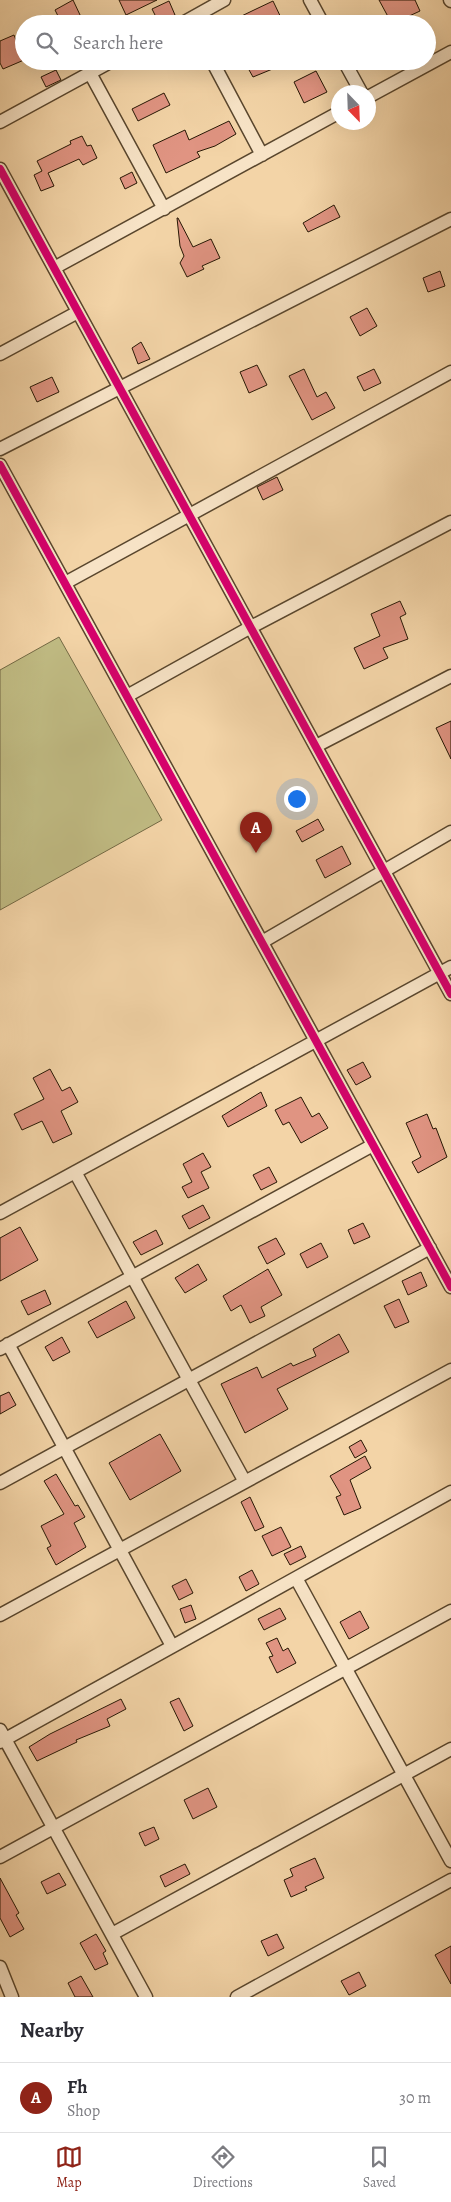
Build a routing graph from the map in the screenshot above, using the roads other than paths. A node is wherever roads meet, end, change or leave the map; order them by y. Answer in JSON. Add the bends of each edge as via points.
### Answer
{"nodes":[{"id":1,"x":224,"y":0,"type":"edge"},
{"id":2,"x":310,"y":0,"type":"edge"},
{"id":3,"x":199,"y":15,"type":"edge"},
{"id":4,"x":318,"y":15,"type":"edge"},
{"id":5,"x":451,"y":52,"type":"edge"},
{"id":6,"x":436,"y":60,"type":"edge"},
{"id":7,"x":96,"y":70,"type":"edge"},
{"id":8,"x":217,"y":70,"type":"edge"},
{"id":9,"x":349,"y":70,"type":"edge"},
{"id":10,"x":418,"y":70,"type":"edge"},
{"id":11,"x":90,"y":73,"type":"junction"},
{"id":12,"x":357,"y":85,"type":"edge"},
{"id":13,"x":376,"y":93,"type":"edge"},
{"id":14,"x":331,"y":117,"type":"edge"},
{"id":15,"x":0,"y":122,"type":"edge"},
{"id":16,"x":262,"y":155,"type":"junction"},
{"id":17,"x":0,"y":169,"type":"edge"},
{"id":18,"x":164,"y":209,"type":"junction"},
{"id":19,"x":451,"y":220,"type":"edge"},
{"id":20,"x":54,"y":268,"type":"junction"},
{"id":21,"x":78,"y":312,"type":"junction"},
{"id":22,"x":0,"y":354,"type":"edge"},
{"id":23,"x":451,"y":372,"type":"edge"},
{"id":24,"x":120,"y":388,"type":"junction"},
{"id":25,"x":0,"y":449,"type":"edge"},
{"id":26,"x":0,"y":465,"type":"edge"},
{"id":27,"x":189,"y":515,"type":"junction"},
{"id":28,"x":451,"y":522,"type":"edge"},
{"id":29,"x":66,"y":583,"type":"junction"},
{"id":30,"x":250,"y":627,"type":"junction"},
{"id":31,"x":451,"y":676,"type":"edge"},
{"id":32,"x":127,"y":696,"type":"junction"},
{"id":33,"x":316,"y":746,"type":"junction"},
{"id":34,"x":451,"y":832,"type":"edge"},
{"id":35,"x":384,"y":871,"type":"junction"},
{"id":36,"x":262,"y":942,"type":"junction"},
{"id":37,"x":446,"y":970,"type":"edge"},
{"id":38,"x":451,"y":994,"type":"edge"},
{"id":39,"x":316,"y":1041,"type":"junction"},
{"id":40,"x":373,"y":1145,"type":"junction"},
{"id":41,"x":75,"y":1172,"type":"junction"},
{"id":42,"x":0,"y":1213,"type":"edge"},
{"id":43,"x":430,"y":1248,"type":"junction"},
{"id":44,"x":132,"y":1276,"type":"junction"},
{"id":45,"x":451,"y":1287,"type":"edge"},
{"id":46,"x":4,"y":1346,"type":"edge"},
{"id":47,"x":451,"y":1370,"type":"edge"},
{"id":48,"x":189,"y":1380,"type":"junction"},
{"id":49,"x":64,"y":1448,"type":"junction"},
{"id":50,"x":245,"y":1482,"type":"junction"},
{"id":51,"x":0,"y":1483,"type":"edge"},
{"id":52,"x":451,"y":1492,"type":"edge"},
{"id":53,"x":120,"y":1550,"type":"junction"},
{"id":54,"x":296,"y":1578,"type":"junction"},
{"id":55,"x":451,"y":1611,"type":"edge"},
{"id":56,"x":0,"y":1616,"type":"edge"},
{"id":57,"x":172,"y":1646,"type":"junction"},
{"id":58,"x":346,"y":1669,"type":"junction"},
{"id":59,"x":2,"y":1737,"type":"edge"},
{"id":60,"x":451,"y":1749,"type":"edge"},
{"id":61,"x":404,"y":1775,"type":"junction"},
{"id":62,"x":54,"y":1828,"type":"junction"},
{"id":63,"x":0,"y":1858,"type":"edge"},
{"id":64,"x":451,"y":1861,"type":"edge"},
{"id":65,"x":451,"y":1880,"type":"edge"},
{"id":66,"x":112,"y":1934,"type":"junction"},
{"id":67,"x":0,"y":1968,"type":"edge"},
{"id":68,"x":12,"y":1997,"type":"edge"},
{"id":69,"x":146,"y":1997,"type":"edge"},
{"id":70,"x":237,"y":1997,"type":"edge"}],
"edges":[{"from":1,"to":3,"type":"street"},
{"from":2,"to":4,"type":"street"},
{"from":5,"to":6,"type":"street"},
{"from":7,"to":11,"type":"street"},
{"from":8,"to":16,"type":"street"},
{"from":9,"to":12,"type":"street"},
{"from":10,"to":13,"type":"street"},
{"from":11,"to":15,"type":"street"},
{"from":11,"to":18,"type":"street"},
{"from":14,"to":16,"type":"street"},
{"from":16,"to":18,"type":"street"},
{"from":17,"to":20,"type":"street"},
{"from":18,"to":20,"type":"street"},
{"from":19,"to":24,"type":"street"},
{"from":20,"to":21,"type":"street"},
{"from":21,"to":22,"type":"street"},
{"from":21,"to":24,"type":"street"},
{"from":23,"to":27,"type":"street"},
{"from":24,"to":25,"type":"street"},
{"from":24,"to":27,"type":"street"},
{"from":26,"to":29,"type":"street"},
{"from":27,"to":29,"type":"street"},
{"from":27,"to":30,"type":"street"},
{"from":28,"to":30,"type":"street"},
{"from":29,"to":32,"type":"street"},
{"from":30,"to":32,"type":"street"},
{"from":30,"to":33,"type":"street"},
{"from":31,"to":33,"type":"street"},
{"from":32,"to":36,"type":"street"},
{"from":33,"to":35,"type":"street"},
{"from":34,"to":35,"type":"street"},
{"from":35,"to":36,"type":"street"},
{"from":35,"to":37,"type":"street"},
{"from":36,"to":39,"type":"street"},
{"from":37,"to":38,"type":"street"},
{"from":37,"to":39,"type":"street"},
{"from":39,"to":40,"type":"street"},
{"from":39,"to":41,"type":"street"},
{"from":40,"to":43,"type":"street"},
{"from":40,"to":44,"type":"street"},
{"from":41,"to":42,"type":"street"},
{"from":41,"to":44,"type":"street"},
{"from":43,"to":45,"type":"street"},
{"from":43,"to":48,"type":"street"},
{"from":44,"to":46,"type":"street"},
{"from":44,"to":48,"type":"street"},
{"from":46,"to":49,"type":"street"},
{"from":47,"to":50,"type":"street"},
{"from":48,"to":49,"type":"street"},
{"from":48,"to":50,"type":"street"},
{"from":49,"to":51,"type":"street"},
{"from":49,"to":53,"type":"street"},
{"from":50,"to":53,"type":"street"},
{"from":52,"to":54,"type":"street"},
{"from":53,"to":56,"type":"street"},
{"from":53,"to":57,"type":"street"},
{"from":54,"to":57,"type":"street"},
{"from":54,"to":58,"type":"street"},
{"from":55,"to":58,"type":"street"},
{"from":57,"to":59,"type":"street"},
{"from":58,"to":61,"type":"street"},
{"from":58,"to":62,"type":"street"},
{"from":59,"to":62,"type":"street"},
{"from":60,"to":61,"type":"street"},
{"from":61,"to":64,"type":"street"},
{"from":61,"to":66,"type":"street"},
{"from":62,"to":63,"type":"street"},
{"from":62,"to":66,"type":"street"},
{"from":65,"to":70,"type":"street"},
{"from":66,"to":69,"type":"street"},
{"from":67,"to":68,"type":"street"}]}
